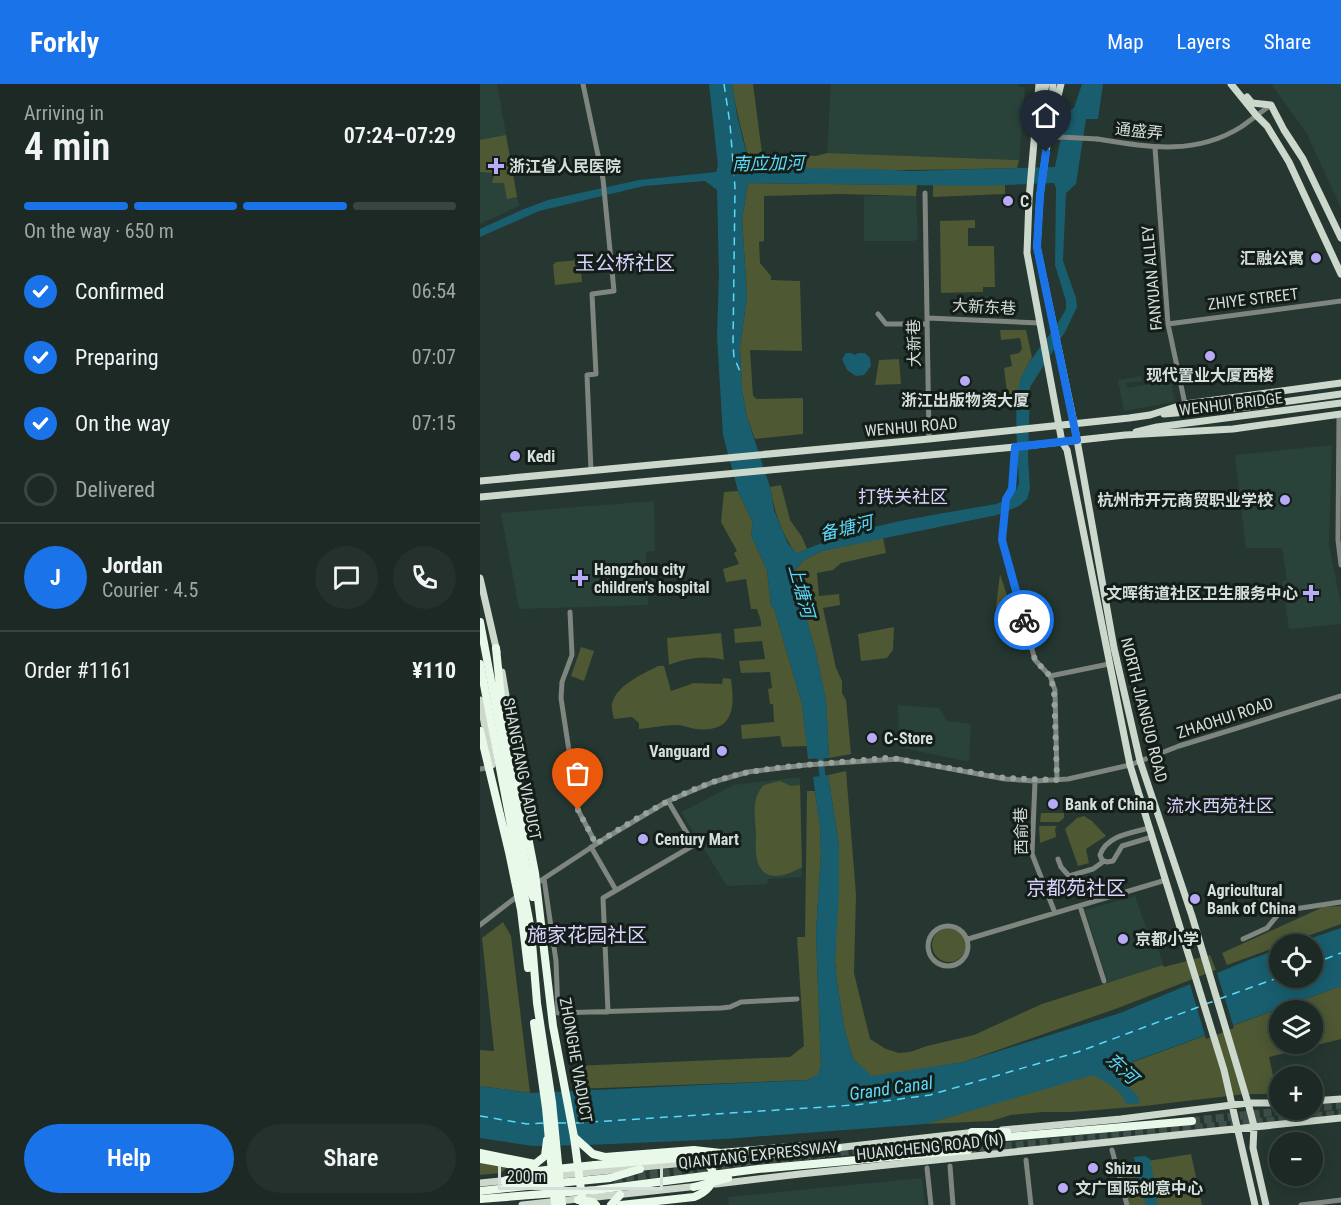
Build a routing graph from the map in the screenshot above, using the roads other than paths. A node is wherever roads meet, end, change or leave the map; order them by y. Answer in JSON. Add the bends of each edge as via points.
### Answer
{"nodes":[{"id":1,"x":583,"y":84,"type":"edge"},
{"id":2,"x":1039,"y":84,"type":"edge"},
{"id":3,"x":1046,"y":84,"type":"edge"},
{"id":4,"x":1053,"y":84,"type":"edge"},
{"id":5,"x":1060,"y":84,"type":"edge"},
{"id":6,"x":1230,"y":84,"type":"edge"},
{"id":7,"x":1236,"y":84,"type":"edge"},
{"id":8,"x":1271,"y":105,"type":"junction"},
{"id":9,"x":1256,"y":115,"type":"junction"},
{"id":10,"x":1035,"y":128,"type":"junction"},
{"id":11,"x":1051,"y":128,"type":"junction"},
{"id":12,"x":1048,"y":138,"type":"junction"},
{"id":13,"x":1155,"y":148,"type":"junction"},
{"id":14,"x":925,"y":193,"type":"dead end"},
{"id":15,"x":1341,"y":238,"type":"edge"},
{"id":16,"x":1341,"y":274,"type":"edge"},
{"id":17,"x":1341,"y":301,"type":"edge"},
{"id":18,"x":878,"y":314,"type":"dead end"},
{"id":19,"x":927,"y":321,"type":"junction"},
{"id":20,"x":1040,"y":323,"type":"junction"},
{"id":21,"x":1168,"y":324,"type":"junction"},
{"id":22,"x":1341,"y":382,"type":"edge"},
{"id":23,"x":1341,"y":394,"type":"edge"},
{"id":24,"x":1341,"y":403,"type":"edge"},
{"id":25,"x":1185,"y":404,"type":"junction"},
{"id":26,"x":1340,"y":414,"type":"edge"},
{"id":27,"x":1150,"y":415,"type":"junction"},
{"id":28,"x":1074,"y":423,"type":"junction"},
{"id":29,"x":1059,"y":424,"type":"junction"},
{"id":30,"x":1125,"y":435,"type":"junction"},
{"id":31,"x":929,"y":439,"type":"junction"},
{"id":32,"x":1077,"y":440,"type":"junction"},
{"id":33,"x":1062,"y":442,"type":"junction"},
{"id":34,"x":1015,"y":447,"type":"junction"},
{"id":35,"x":591,"y":471,"type":"junction"},
{"id":36,"x":480,"y":480,"type":"edge"},
{"id":37,"x":480,"y":497,"type":"edge"},
{"id":38,"x":1341,"y":563,"type":"edge"},
{"id":39,"x":480,"y":578,"type":"edge"},
{"id":40,"x":570,"y":612,"type":"dead end"},
{"id":41,"x":480,"y":622,"type":"edge"},
{"id":42,"x":496,"y":648,"type":"junction"},
{"id":43,"x":480,"y":664,"type":"edge"},
{"id":44,"x":1109,"y":664,"type":"junction"},
{"id":45,"x":1050,"y":676,"type":"junction"},
{"id":46,"x":1341,"y":696,"type":"edge"},
{"id":47,"x":480,"y":700,"type":"edge"},
{"id":48,"x":480,"y":731,"type":"edge"},
{"id":49,"x":480,"y":756,"type":"edge"},
{"id":50,"x":1140,"y":761,"type":"junction"},
{"id":51,"x":1130,"y":765,"type":"junction"},
{"id":52,"x":492,"y":766,"type":"junction"},
{"id":53,"x":480,"y":769,"type":"edge"},
{"id":54,"x":1057,"y":780,"type":"junction"},
{"id":55,"x":1035,"y":781,"type":"junction"},
{"id":56,"x":668,"y":801,"type":"junction"},
{"id":57,"x":1149,"y":828,"type":"junction"},
{"id":58,"x":1152,"y":837,"type":"junction"},
{"id":59,"x":593,"y":846,"type":"junction"},
{"id":60,"x":1058,"y":859,"type":"dead end"},
{"id":61,"x":1104,"y":861,"type":"junction"},
{"id":62,"x":544,"y":879,"type":"junction"},
{"id":63,"x":1166,"y":880,"type":"junction"},
{"id":64,"x":534,"y":886,"type":"junction"},
{"id":65,"x":616,"y":890,"type":"junction"},
{"id":66,"x":516,"y":896,"type":"junction"},
{"id":67,"x":1341,"y":903,"type":"edge"},
{"id":68,"x":1080,"y":906,"type":"junction"},
{"id":69,"x":1055,"y":913,"type":"junction"},
{"id":70,"x":539,"y":920,"type":"junction"},
{"id":71,"x":480,"y":925,"type":"edge"},
{"id":72,"x":531,"y":930,"type":"junction"},
{"id":73,"x":968,"y":939,"type":"junction"},
{"id":74,"x":1243,"y":939,"type":"dead end"},
{"id":75,"x":526,"y":953,"type":"junction"},
{"id":76,"x":1104,"y":981,"type":"dead end"},
{"id":77,"x":798,"y":999,"type":"dead end"},
{"id":78,"x":608,"y":1012,"type":"junction"},
{"id":79,"x":1341,"y":1099,"type":"edge"},
{"id":80,"x":1323,"y":1100,"type":"edge"},
{"id":81,"x":1248,"y":1103,"type":"junction"},
{"id":82,"x":1269,"y":1103,"type":"edge"},
{"id":83,"x":1232,"y":1105,"type":"junction"},
{"id":84,"x":1341,"y":1118,"type":"edge"},
{"id":85,"x":1192,"y":1121,"type":"tunnel mouth"},
{"id":86,"x":1254,"y":1126,"type":"junction"},
{"id":87,"x":1238,"y":1128,"type":"junction"},
{"id":88,"x":549,"y":1131,"type":"junction"},
{"id":89,"x":1086,"y":1131,"type":"junction"},
{"id":90,"x":972,"y":1132,"type":"junction"},
{"id":91,"x":574,"y":1137,"type":"junction"},
{"id":92,"x":838,"y":1148,"type":"junction"},
{"id":93,"x":867,"y":1149,"type":"tunnel mouth"},
{"id":94,"x":968,"y":1150,"type":"tunnel mouth"},
{"id":95,"x":1112,"y":1150,"type":"dead end"},
{"id":96,"x":480,"y":1153,"type":"edge"},
{"id":97,"x":480,"y":1159,"type":"edge"},
{"id":98,"x":1026,"y":1160,"type":"dead end"},
{"id":99,"x":800,"y":1165,"type":"junction"},
{"id":100,"x":950,"y":1166,"type":"dead end"},
{"id":101,"x":640,"y":1168,"type":"junction"},
{"id":102,"x":927,"y":1168,"type":"dead end"},
{"id":103,"x":504,"y":1181,"type":"junction"},
{"id":104,"x":480,"y":1183,"type":"edge"},
{"id":105,"x":553,"y":1184,"type":"junction"},
{"id":106,"x":694,"y":1187,"type":"junction"},
{"id":107,"x":480,"y":1191,"type":"edge"},
{"id":108,"x":620,"y":1195,"type":"junction"},
{"id":109,"x":480,"y":1199,"type":"edge"},
{"id":110,"x":1341,"y":1200,"type":"edge"},
{"id":111,"x":580,"y":1203,"type":"edge"},
{"id":112,"x":522,"y":1205,"type":"edge"},
{"id":113,"x":555,"y":1205,"type":"edge"},
{"id":114,"x":562,"y":1205,"type":"edge"},
{"id":115,"x":596,"y":1205,"type":"edge"},
{"id":116,"x":611,"y":1205,"type":"edge"},
{"id":117,"x":621,"y":1205,"type":"edge"},
{"id":118,"x":931,"y":1205,"type":"edge"},
{"id":119,"x":953,"y":1205,"type":"edge"},
{"id":120,"x":1031,"y":1205,"type":"edge"},
{"id":121,"x":1127,"y":1205,"type":"edge"},
{"id":122,"x":1255,"y":1205,"type":"edge"},
{"id":123,"x":1266,"y":1205,"type":"edge"},
{"id":124,"x":1301,"y":1205,"type":"edge"}],
"edges":[{"from":1,"to":35,"type":"street","via":[[603,179],[614,291],[592,294],[596,374],[587,375]]},
{"from":2,"to":10,"type":"main road"},
{"from":3,"to":10,"type":"main road"},
{"from":4,"to":11,"type":"main road"},
{"from":5,"to":11,"type":"main road"},
{"from":6,"to":9,"type":"main road"},
{"from":7,"to":8,"type":"main road","via":[[1252,103]]},
{"from":8,"to":9,"type":"street","name":"通盛弄"},
{"from":8,"to":15,"type":"main road","via":[[1304,159]]},
{"from":9,"to":13,"type":"street","name":"通盛弄","via":[[1241,127],[1208,141]]},
{"from":9,"to":16,"type":"main road","via":[[1288,162]]},
{"from":10,"to":20,"type":"main road","name":"NORTH JIANGUO ROAD","via":[[1027,253]]},
{"from":11,"to":12,"type":"main road","name":"NORTH JIANGUO ROAD"},
{"from":12,"to":13,"type":"street","name":"通盛弄","bridge":true,"via":[[1096,139]]},
{"from":12,"to":28,"type":"main road","name":"NORTH JIANGUO ROAD","via":[[1037,247]]},
{"from":13,"to":21,"type":"street","name":"FANYUAN ALLEY"},
{"from":14,"to":19,"type":"street","name":"大新巷"},
{"from":17,"to":21,"type":"street","name":"ZHIYE STREET"},
{"from":18,"to":19,"type":"street","name":"大新东巷","via":[[886,324]]},
{"from":19,"to":20,"type":"street","name":"大新东巷"},
{"from":19,"to":31,"type":"street","name":"大新巷"},
{"from":20,"to":29,"type":"main road","name":"NORTH JIANGUO ROAD"},
{"from":21,"to":25,"type":"street","name":"FANYUAN ALLEY"},
{"from":22,"to":25,"type":"main road","name":"WENHUI ROAD"},
{"from":23,"to":27,"type":"main road","name":"WENHUI BRIDGE"},
{"from":24,"to":30,"type":"main road","name":"WENHUI BRIDGE","via":[[1157,427]]},
{"from":25,"to":27,"type":"main road","name":"WENHUI ROAD"},
{"from":26,"to":30,"type":"main road","name":"WENHUI ROAD","via":[[1233,429]]},
{"from":26,"to":38,"type":"street"},
{"from":27,"to":28,"type":"main road","name":"WENHUI ROAD"},
{"from":28,"to":29,"type":"main road","name":"WENHUI ROAD"},
{"from":28,"to":32,"type":"main road","name":"NORTH JIANGUO ROAD"},
{"from":29,"to":31,"type":"main road","name":"WENHUI ROAD"},
{"from":29,"to":33,"type":"main road","name":"NORTH JIANGUO ROAD"},
{"from":30,"to":32,"type":"main road","name":"WENHUI ROAD"},
{"from":31,"to":35,"type":"main road","name":"WENHUI ROAD"},
{"from":32,"to":33,"type":"main road","name":"WENHUI ROAD"},
{"from":32,"to":50,"type":"main road","name":"NORTH JIANGUO ROAD","via":[[1114,648]]},
{"from":33,"to":34,"type":"main road","name":"WENHUI ROAD"},
{"from":33,"to":44,"type":"main road","name":"NORTH JIANGUO ROAD","via":[[1067,450]]},
{"from":34,"to":37,"type":"main road","name":"WENHUI ROAD"},
{"from":34,"to":45,"type":"street","via":[[1002,540],[1035,660]]},
{"from":35,"to":36,"type":"main road","name":"WENHUI ROAD"},
{"from":39,"to":42,"type":"main road"},
{"from":40,"to":59,"type":"street","via":[[572,654],[561,698],[578,810]]},
{"from":41,"to":70,"type":"highway","name":"SHANGTANG VIADUCT","bridge":true},
{"from":42,"to":64,"type":"main road"},
{"from":42,"to":70,"type":"highway","bridge":true,"via":[[501,698],[535,873]]},
{"from":43,"to":72,"type":"highway","name":"SHANGTANG VIADUCT","bridge":true},
{"from":44,"to":45,"type":"street"},
{"from":44,"to":51,"type":"main road","name":"NORTH JIANGUO ROAD"},
{"from":45,"to":54,"type":"street","via":[[1054,690]]},
{"from":46,"to":50,"type":"street","name":"ZHAOHUI ROAD"},
{"from":47,"to":52,"type":"main road"},
{"from":48,"to":75,"type":"highway","bridge":true,"via":[[509,852]]},
{"from":49,"to":52,"type":"main road"},
{"from":50,"to":51,"type":"street","name":"ZHAOHUI ROAD"},
{"from":50,"to":81,"type":"main road","name":"NORTH JIANGUO ROAD"},
{"from":51,"to":54,"type":"street","name":"ZHAOHUI ROAD"},
{"from":51,"to":57,"type":"main road","name":"NORTH JIANGUO ROAD"},
{"from":52,"to":53,"type":"street"},
{"from":52,"to":66,"type":"main road","via":[[515,865]]},
{"from":54,"to":55,"type":"street","name":"ZHAOHUI ROAD"},
{"from":55,"to":56,"type":"street","name":"ZHAOHUI ROAD","via":[[898,759],[748,772]]},
{"from":55,"to":69,"type":"street","name":"西俞巷","via":[[1032,854]]},
{"from":56,"to":59,"type":"street","name":"ZHAOHUI ROAD"},
{"from":56,"to":65,"type":"street","via":[[694,844]]},
{"from":57,"to":58,"type":"main road","name":"NORTH JIANGUO ROAD"},
{"from":57,"to":61,"type":"street","via":[[1106,844],[1100,855]]},
{"from":58,"to":61,"type":"street","via":[[1122,846],[1113,861]]},
{"from":58,"to":63,"type":"main road","name":"NORTH JIANGUO ROAD"},
{"from":59,"to":62,"type":"street","name":"ZHAOHUI ROAD"},
{"from":59,"to":65,"type":"street"},
{"from":60,"to":61,"type":"street","via":[[1069,876],[1093,869]]},
{"from":62,"to":64,"type":"street","name":"ZHAOHUI ROAD"},
{"from":62,"to":78,"type":"street","via":[[556,961],[558,1013]]},
{"from":63,"to":68,"type":"street"},
{"from":63,"to":83,"type":"main road","name":"NORTH JIANGUO ROAD"},
{"from":64,"to":66,"type":"street","name":"ZHAOHUI ROAD"},
{"from":65,"to":78,"type":"street","via":[[603,897]]},
{"from":66,"to":71,"type":"street","name":"ZHAOHUI ROAD"},
{"from":67,"to":74,"type":"street","via":[[1281,911],[1267,928]]},
{"from":68,"to":69,"type":"street"},
{"from":68,"to":76,"type":"street"},
{"from":69,"to":73,"type":"street"},
{"from":70,"to":91,"type":"highway","name":"ZHONGHE VIADUCT","bridge":true,"via":[[553,1026]]},
{"from":72,"to":75,"type":"highway","bridge":true},
{"from":72,"to":114,"type":"highway","name":"ZHONGHE VIADUCT","bridge":true},
{"from":73,"to":73,"type":"street","via":[[958,927],[943,926],[933,931],[928,950],[941,965],[955,965],[966,957]]},
{"from":75,"to":88,"type":"highway","bridge":true},
{"from":77,"to":78,"type":"street","via":[[741,1002],[721,1008]]},
{"from":79,"to":80,"type":"main road"},
{"from":81,"to":82,"type":"main road","name":"HUANCHENG ROAD (N)"},
{"from":81,"to":83,"type":"main road","name":"HUANCHENG ROAD (N)"},
{"from":81,"to":86,"type":"main road","name":"NORTH JIANGUO ROAD"},
{"from":83,"to":87,"type":"main road","name":"NORTH JIANGUO ROAD"},
{"from":83,"to":90,"type":"main road","name":"HUANCHENG ROAD (N)"},
{"from":84,"to":86,"type":"main road","name":"HUANCHENG ROAD (N)"},
{"from":85,"to":89,"type":"highway"},
{"from":86,"to":87,"type":"main road","name":"HUANCHENG ROAD (N)"},
{"from":86,"to":123,"type":"main road","name":"NORTH JIANGUO ROAD","via":[[1253,1148]]},
{"from":87,"to":106,"type":"main road","name":"HUANCHENG ROAD (N)"},
{"from":87,"to":122,"type":"main road","name":"NORTH JIANGUO ROAD"},
{"from":88,"to":96,"type":"highway","bridge":true,"via":[[545,1156],[535,1164]]},
{"from":88,"to":105,"type":"highway","bridge":true},
{"from":89,"to":90,"type":"highway"},
{"from":89,"to":93,"type":"highway"},
{"from":90,"to":92,"type":"main road","name":"HUANCHENG ROAD (N)"},
{"from":91,"to":92,"type":"highway","via":[[598,1156],[615,1157],[694,1150],[713,1153]]},
{"from":91,"to":111,"type":"highway","name":"ZHONGHE VIADUCT","bridge":true},
{"from":92,"to":101,"type":"main road","name":"HUANCHENG ROAD (N)"},
{"from":94,"to":99,"type":"highway","name":"QIANTANG EXPRESSWAY"},
{"from":95,"to":121,"type":"street"},
{"from":97,"to":105,"type":"highway","bridge":true,"via":[[535,1171]]},
{"from":98,"to":120,"type":"street"},
{"from":99,"to":106,"type":"highway"},
{"from":99,"to":109,"type":"highway","name":"QIANTANG EXPRESSWAY","via":[[596,1190]]},
{"from":100,"to":119,"type":"street"},
{"from":101,"to":103,"type":"main road","name":"HUANCHENG ROAD (N)"},
{"from":101,"to":107,"type":"highway","bridge":true,"via":[[610,1178]]},
{"from":102,"to":118,"type":"street"},
{"from":103,"to":104,"type":"main road","name":"HUANCHENG ROAD (N)"},
{"from":103,"to":117,"type":"highway","bridge":true,"via":[[527,1172],[692,1157],[703,1159],[711,1167],[713,1176],[704,1193]]},
{"from":105,"to":113,"type":"highway","bridge":true},
{"from":106,"to":108,"type":"main road","name":"HUANCHENG ROAD (N)"},
{"from":108,"to":111,"type":"main road","name":"HUANCHENG ROAD (N)"},
{"from":108,"to":116,"type":"highway"},
{"from":110,"to":124,"type":"street"},
{"from":111,"to":112,"type":"main road","name":"HUANCHENG ROAD (N)"},
{"from":111,"to":115,"type":"highway"}]}
